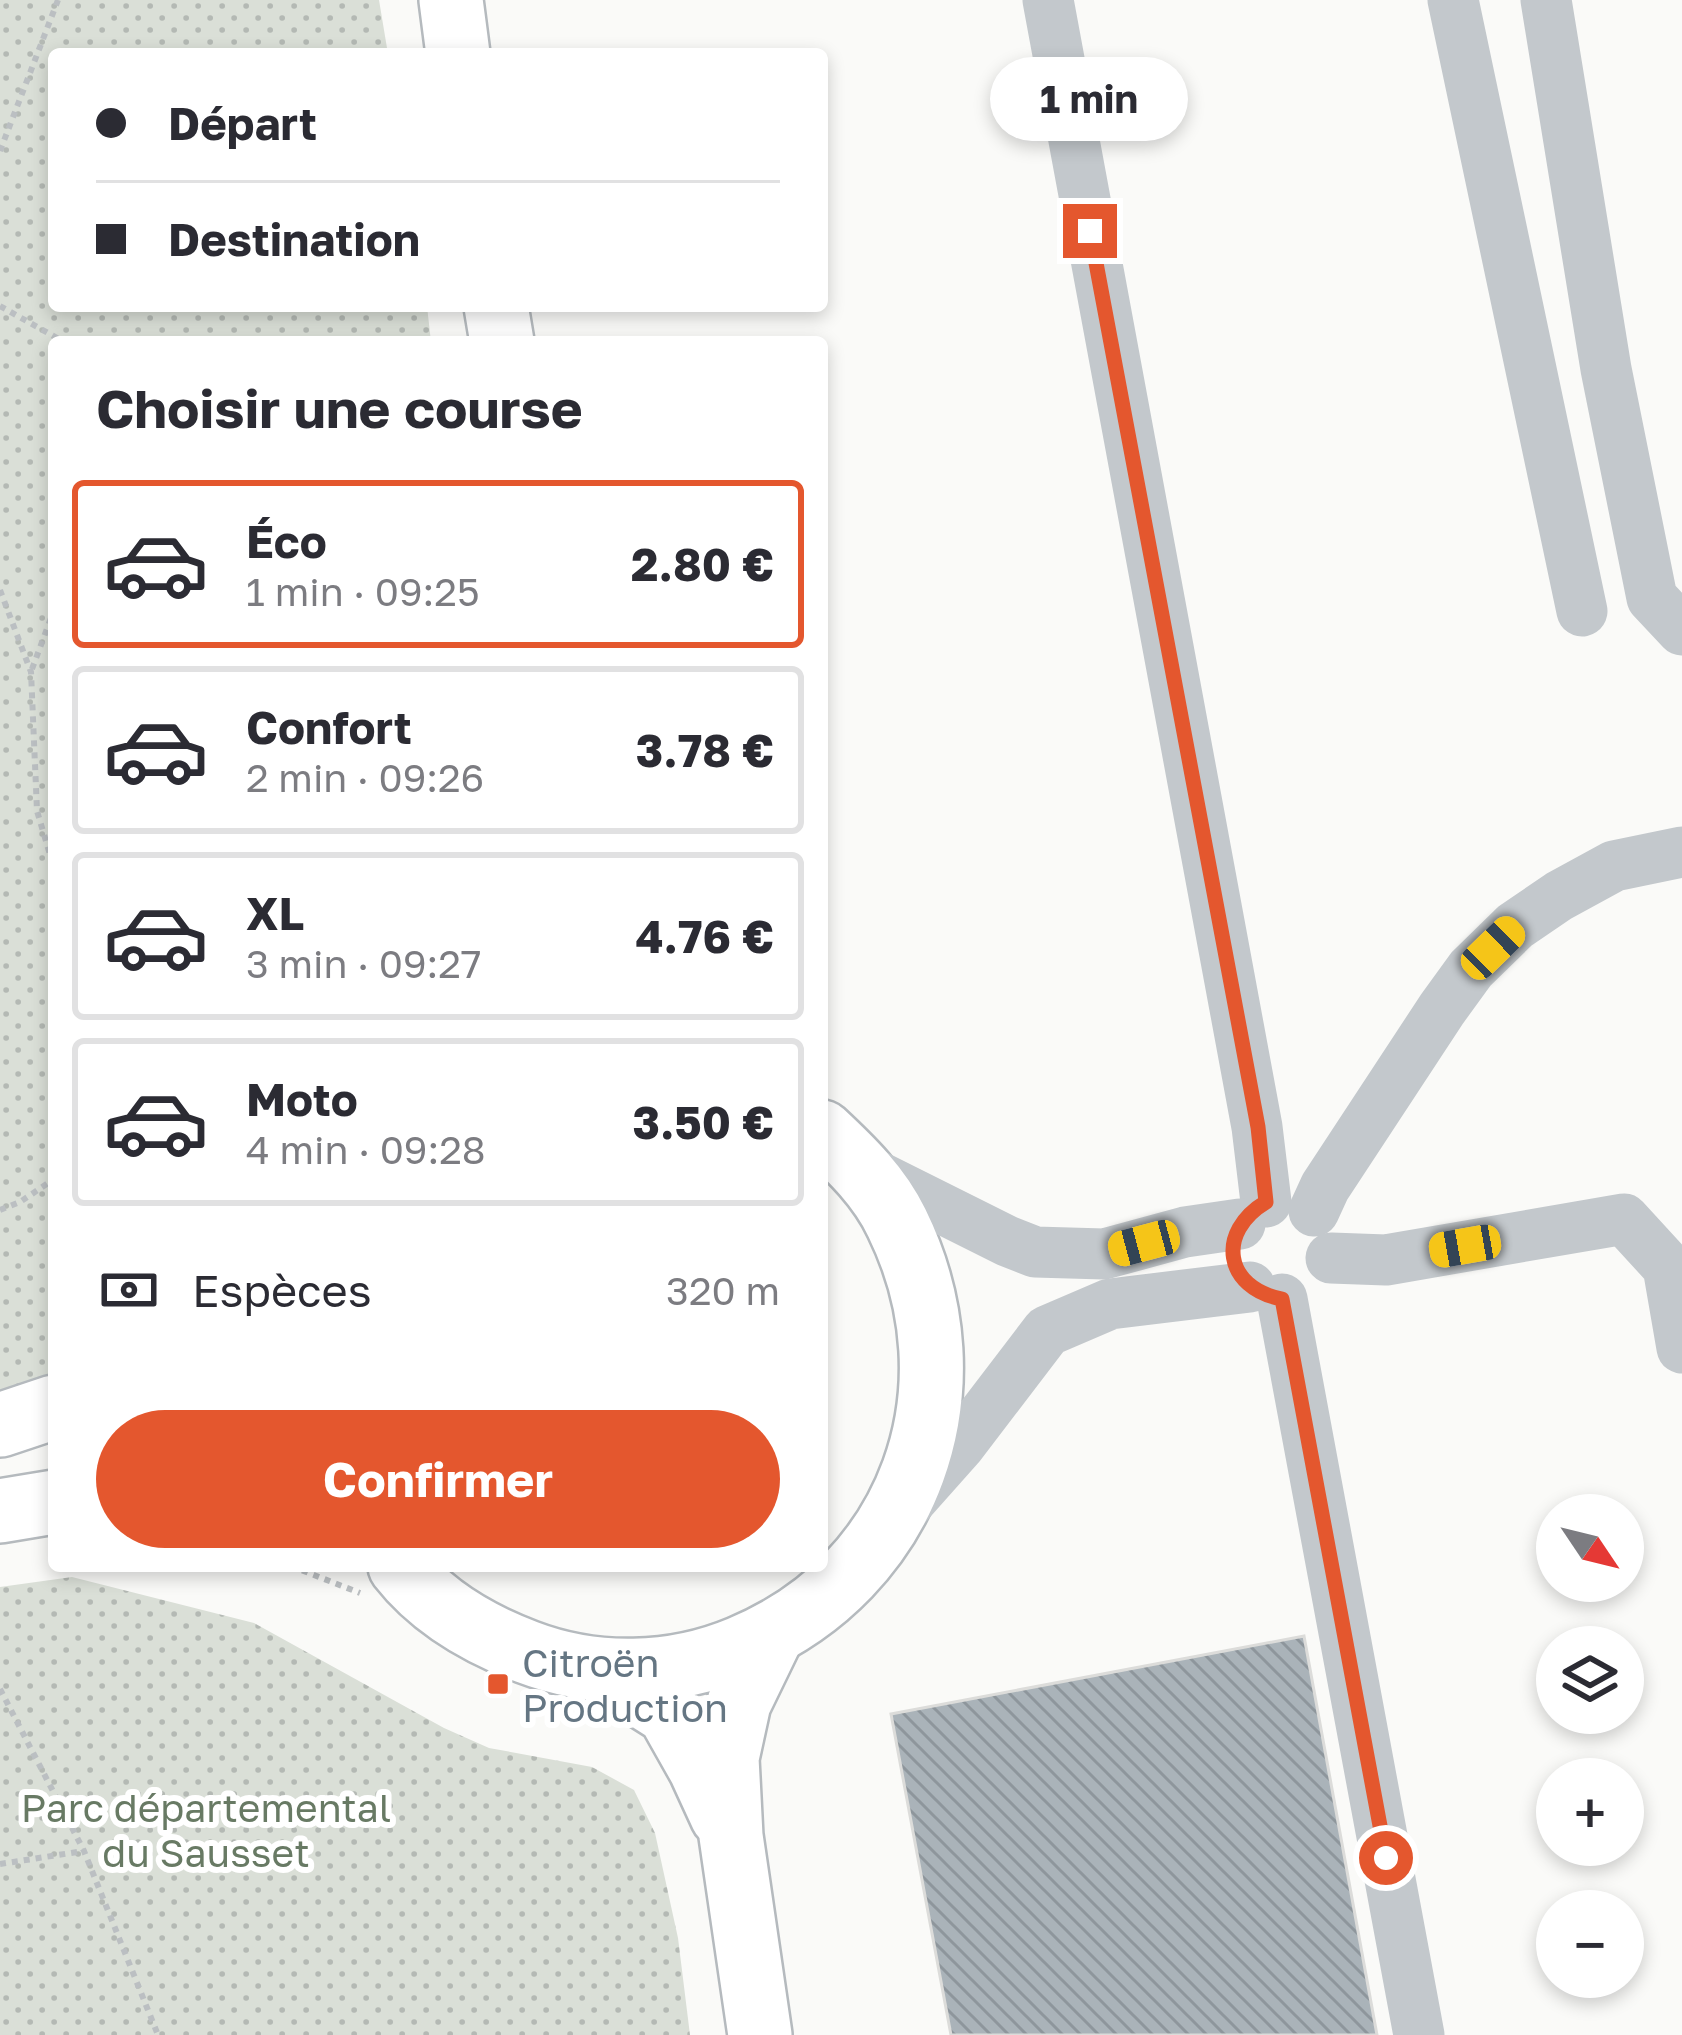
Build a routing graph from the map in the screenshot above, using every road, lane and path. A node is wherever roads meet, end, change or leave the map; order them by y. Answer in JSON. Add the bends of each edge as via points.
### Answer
{"nodes":[{"id":1,"x":58,"y":0,"type":"edge"},
{"id":2,"x":451,"y":0,"type":"edge"},
{"id":3,"x":1048,"y":0,"type":"edge"},
{"id":4,"x":1453,"y":0,"type":"edge"},
{"id":5,"x":1546,"y":0,"type":"edge"},
{"id":6,"x":457,"y":48,"type":"edge"},
{"id":7,"x":0,"y":151,"type":"edge"},
{"id":8,"x":0,"y":306,"type":"edge"},
{"id":9,"x":53,"y":336,"type":"edge"},
{"id":10,"x":0,"y":590,"type":"edge"},
{"id":11,"x":1582,"y":611,"type":"dead end"},
{"id":12,"x":48,"y":626,"type":"edge"},
{"id":13,"x":1682,"y":629,"type":"edge"},
{"id":14,"x":31,"y":672,"type":"junction"},
{"id":15,"x":48,"y":848,"type":"edge"},
{"id":16,"x":1682,"y":852,"type":"edge"},
{"id":17,"x":841,"y":1150,"type":"edge"},
{"id":18,"x":48,"y":1183,"type":"edge"},
{"id":19,"x":0,"y":1210,"type":"edge"},
{"id":20,"x":1288,"y":1224,"type":"junction"},
{"id":21,"x":1266,"y":1293,"type":"junction"},
{"id":22,"x":1682,"y":1348,"type":"edge"},
{"id":23,"x":48,"y":1409,"type":"edge"},
{"id":24,"x":0,"y":1425,"type":"edge"},
{"id":25,"x":48,"y":1503,"type":"edge"},
{"id":26,"x":0,"y":1511,"type":"edge"},
{"id":27,"x":887,"y":1527,"type":"junction"},
{"id":28,"x":327,"y":1572,"type":"edge"},
{"id":29,"x":382,"y":1581,"type":"edge"},
{"id":30,"x":772,"y":1635,"type":"junction"},
{"id":31,"x":601,"y":1670,"type":"junction"},
{"id":32,"x":0,"y":1689,"type":"edge"},
{"id":33,"x":731,"y":1836,"type":"junction"},
{"id":34,"x":84,"y":1851,"type":"junction"},
{"id":35,"x":0,"y":1864,"type":"edge"},
{"id":36,"x":158,"y":2035,"type":"edge"},
{"id":37,"x":760,"y":2035,"type":"edge"},
{"id":38,"x":1419,"y":2035,"type":"edge"}],
"edges":[{"from":1,"to":7,"type":"path"},
{"from":2,"to":6,"type":"main road"},
{"from":3,"to":20,"type":"lane","via":[[1258,1127]]},
{"from":4,"to":11,"type":"lane"},
{"from":5,"to":13,"type":"lane","via":[[1652,598]]},
{"from":8,"to":9,"type":"path"},
{"from":10,"to":14,"type":"path"},
{"from":12,"to":14,"type":"path"},
{"from":14,"to":15,"type":"path","via":[[37,811]]},
{"from":16,"to":20,"type":"lane","via":[[1614,866],[1516,926],[1471,969],[1325,1187]]},
{"from":17,"to":20,"type":"lane","via":[[1035,1252],[1104,1254],[1185,1232]]},
{"from":17,"to":27,"type":"main road","via":[[896,1219],[920,1279],[932,1342],[926,1427]]},
{"from":18,"to":19,"type":"path"},
{"from":20,"to":21,"type":"lane","via":[[1233,1251],[1235,1264]]},
{"from":20,"to":21,"type":"lane","via":[[1325,1274],[1299,1296]]},
{"from":20,"to":22,"type":"lane","via":[[1386,1260],[1624,1219],[1668,1267]]},
{"from":21,"to":27,"type":"lane","via":[[1110,1304],[1047,1331]]},
{"from":21,"to":38,"type":"lane"},
{"from":23,"to":24,"type":"main road"},
{"from":25,"to":26,"type":"main road"},
{"from":27,"to":30,"type":"main road","via":[[837,1588]]},
{"from":28,"to":29,"type":"path"},
{"from":29,"to":31,"type":"main road","via":[[495,1640]]},
{"from":30,"to":31,"type":"main road","via":[[660,1670]]},
{"from":30,"to":33,"type":"main road","via":[[739,1703],[728,1758]]},
{"from":31,"to":33,"type":"main road","via":[[669,1713]]},
{"from":32,"to":34,"type":"path"},
{"from":33,"to":37,"type":"main road"},
{"from":34,"to":35,"type":"path"},
{"from":34,"to":36,"type":"path"}]}
